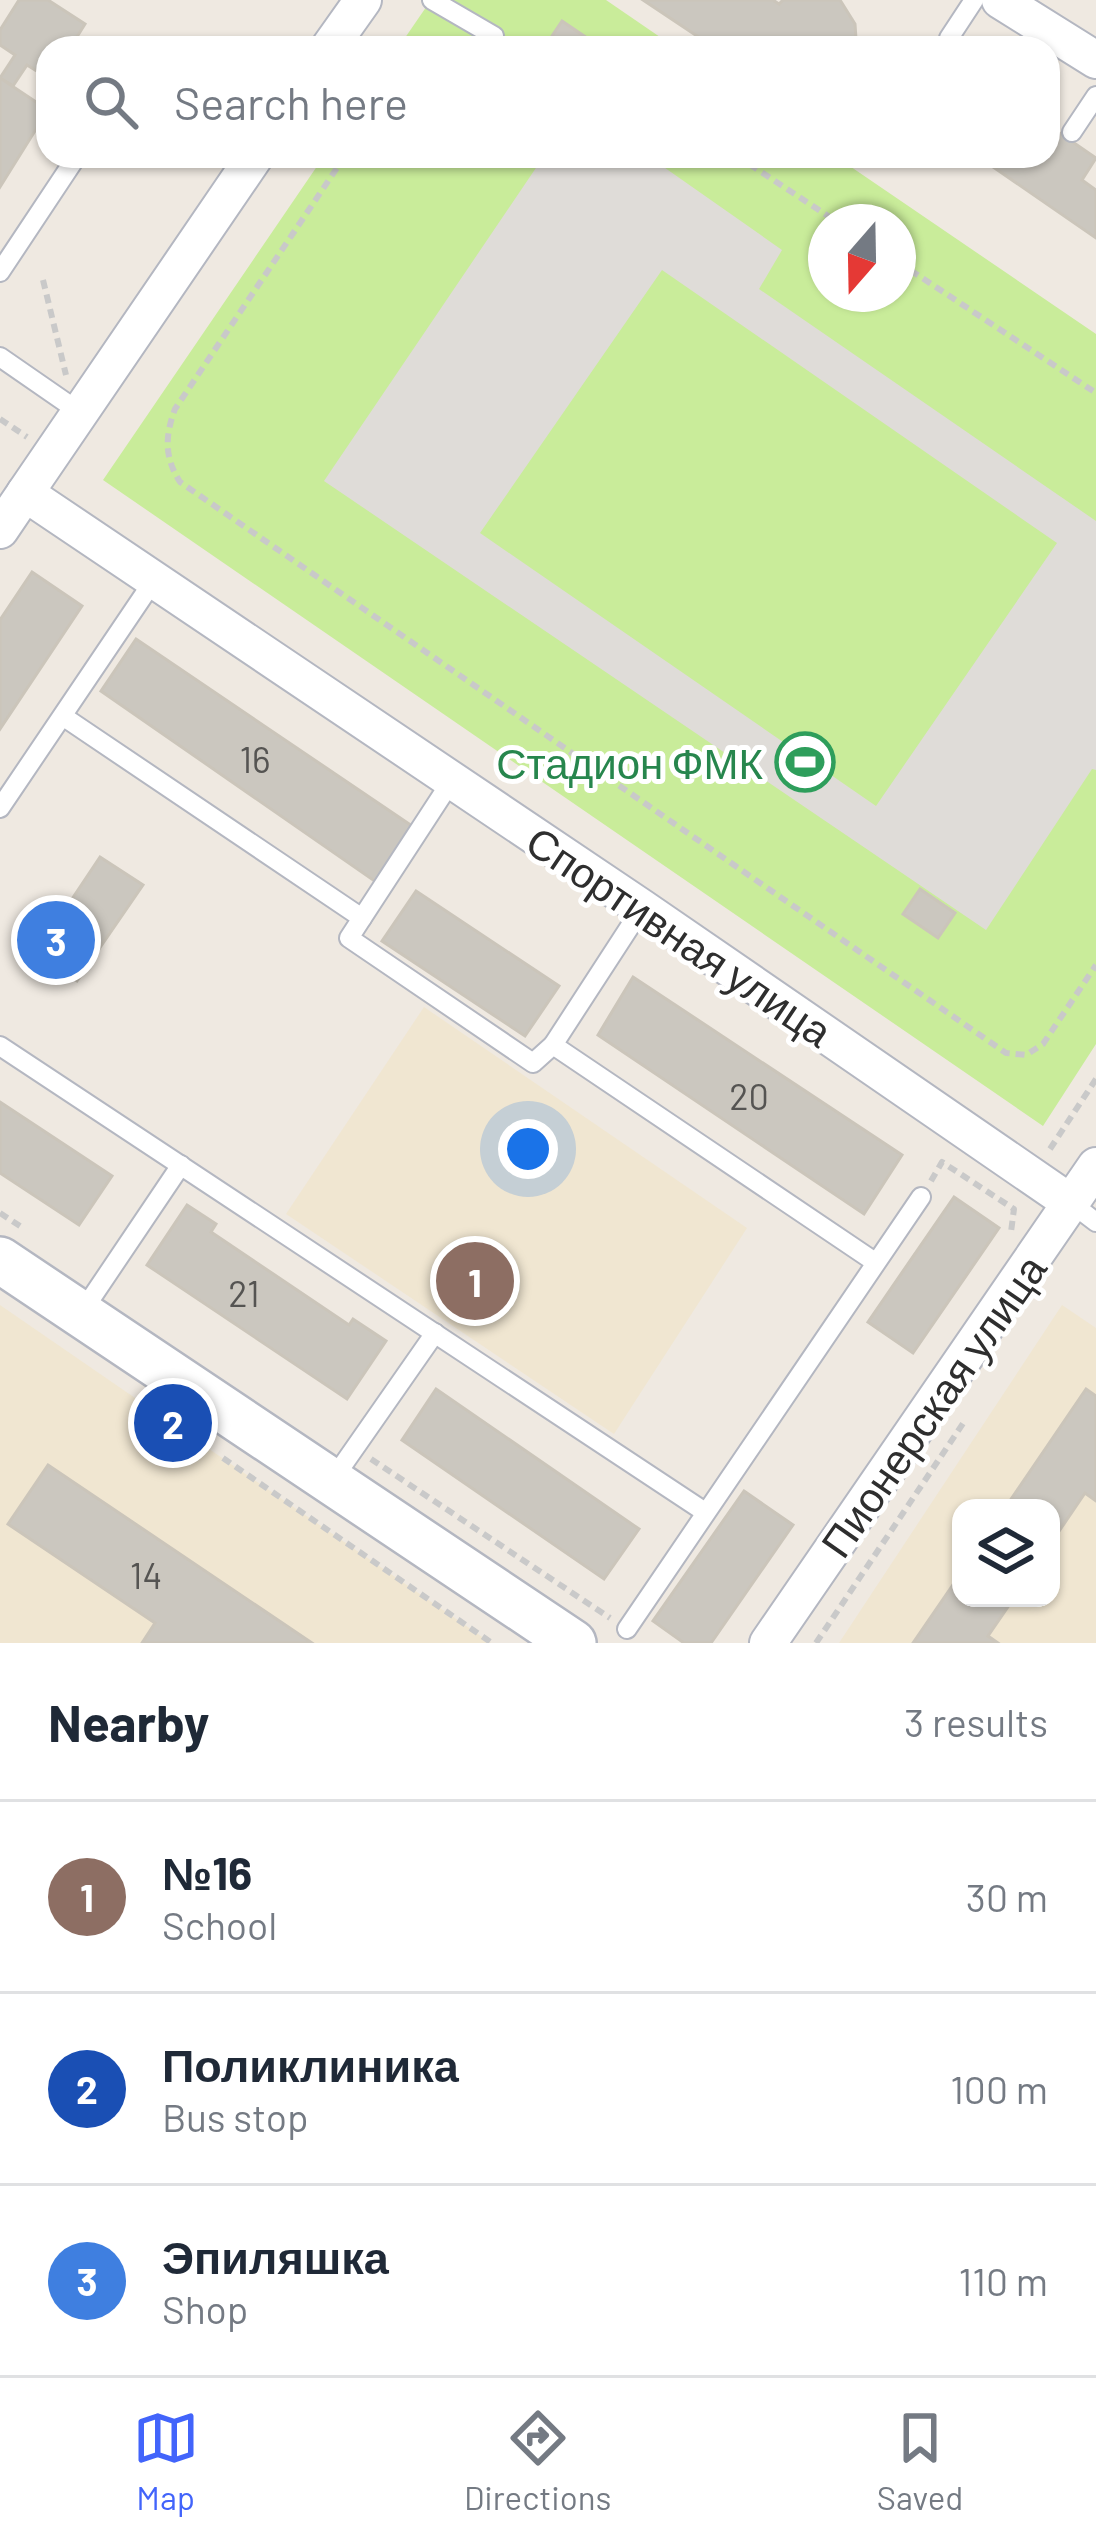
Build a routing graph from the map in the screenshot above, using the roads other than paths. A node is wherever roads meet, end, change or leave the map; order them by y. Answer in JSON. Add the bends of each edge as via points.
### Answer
{"nodes":[{"id":1,"x":362,"y":0,"type":"edge"},
{"id":2,"x":432,"y":0,"type":"edge"},
{"id":3,"x":974,"y":0,"type":"edge"},
{"id":4,"x":1000,"y":0,"type":"edge"},
{"id":5,"x":337,"y":36,"type":"edge"},
{"id":6,"x":494,"y":36,"type":"dead end"},
{"id":7,"x":950,"y":36,"type":"edge"},
{"id":8,"x":1058,"y":36,"type":"edge"},
{"id":9,"x":1060,"y":38,"type":"edge"},
{"id":10,"x":1096,"y":60,"type":"edge"},
{"id":11,"x":1096,"y":96,"type":"edge"},
{"id":12,"x":1072,"y":132,"type":"dead end"},
{"id":13,"x":69,"y":168,"type":"edge"},
{"id":14,"x":247,"y":168,"type":"edge"},
{"id":15,"x":0,"y":272,"type":"edge"},
{"id":16,"x":0,"y":356,"type":"edge"},
{"id":17,"x":82,"y":405,"type":"junction"},
{"id":18,"x":26,"y":493,"type":"junction"},
{"id":19,"x":0,"y":530,"type":"edge"},
{"id":20,"x":154,"y":580,"type":"junction"},
{"id":21,"x":64,"y":717,"type":"junction"},
{"id":22,"x":452,"y":780,"type":"junction"},
{"id":23,"x":0,"y":808,"type":"edge"},
{"id":24,"x":642,"y":908,"type":"junction"},
{"id":25,"x":362,"y":918,"type":"junction"},
{"id":26,"x":553,"y":1045,"type":"junction"},
{"id":27,"x":0,"y":1046,"type":"edge"},
{"id":28,"x":182,"y":1165,"type":"junction"},
{"id":29,"x":1096,"y":1166,"type":"edge"},
{"id":30,"x":921,"y":1197,"type":"road end"},
{"id":31,"x":1083,"y":1213,"type":"edge"},
{"id":32,"x":0,"y":1260,"type":"edge"},
{"id":33,"x":875,"y":1262,"type":"junction"},
{"id":34,"x":80,"y":1315,"type":"junction"},
{"id":35,"x":435,"y":1334,"type":"junction"},
{"id":36,"x":331,"y":1482,"type":"junction"},
{"id":37,"x":705,"y":1512,"type":"junction"},
{"id":38,"x":628,"y":1629,"type":"dead end"},
{"id":39,"x":573,"y":1643,"type":"edge"},
{"id":40,"x":768,"y":1643,"type":"edge"}],
"edges":[{"from":1,"to":5,"type":"street"},
{"from":2,"to":6,"type":"lane"},
{"from":3,"to":7,"type":"lane"},
{"from":4,"to":8,"type":"street"},
{"from":9,"to":10,"type":"street"},
{"from":11,"to":12,"type":"lane"},
{"from":13,"to":15,"type":"lane"},
{"from":14,"to":17,"type":"street"},
{"from":16,"to":17,"type":"lane"},
{"from":17,"to":18,"type":"street"},
{"from":18,"to":19,"type":"street"},
{"from":18,"to":20,"type":"street","name":"Спортивная улица"},
{"from":20,"to":21,"type":"lane"},
{"from":20,"to":22,"type":"street","name":"Спортивная улица"},
{"from":21,"to":23,"type":"lane"},
{"from":21,"to":25,"type":"lane"},
{"from":22,"to":24,"type":"street","name":"Спортивная улица"},
{"from":22,"to":25,"type":"lane"},
{"from":24,"to":26,"type":"lane"},
{"from":24,"to":31,"type":"street","name":"Спортивная улица"},
{"from":25,"to":26,"type":"lane","via":[[349,938],[533,1063]]},
{"from":26,"to":33,"type":"lane"},
{"from":27,"to":28,"type":"lane"},
{"from":28,"to":34,"type":"lane"},
{"from":28,"to":35,"type":"lane"},
{"from":29,"to":31,"type":"street","name":"Пионерская улица"},
{"from":30,"to":33,"type":"lane"},
{"from":31,"to":40,"type":"street","name":"Пионерская улица"},
{"from":32,"to":34,"type":"street"},
{"from":33,"to":37,"type":"lane"},
{"from":34,"to":36,"type":"street"},
{"from":35,"to":36,"type":"lane"},
{"from":35,"to":37,"type":"lane"},
{"from":36,"to":39,"type":"street"},
{"from":37,"to":38,"type":"lane"}]}
